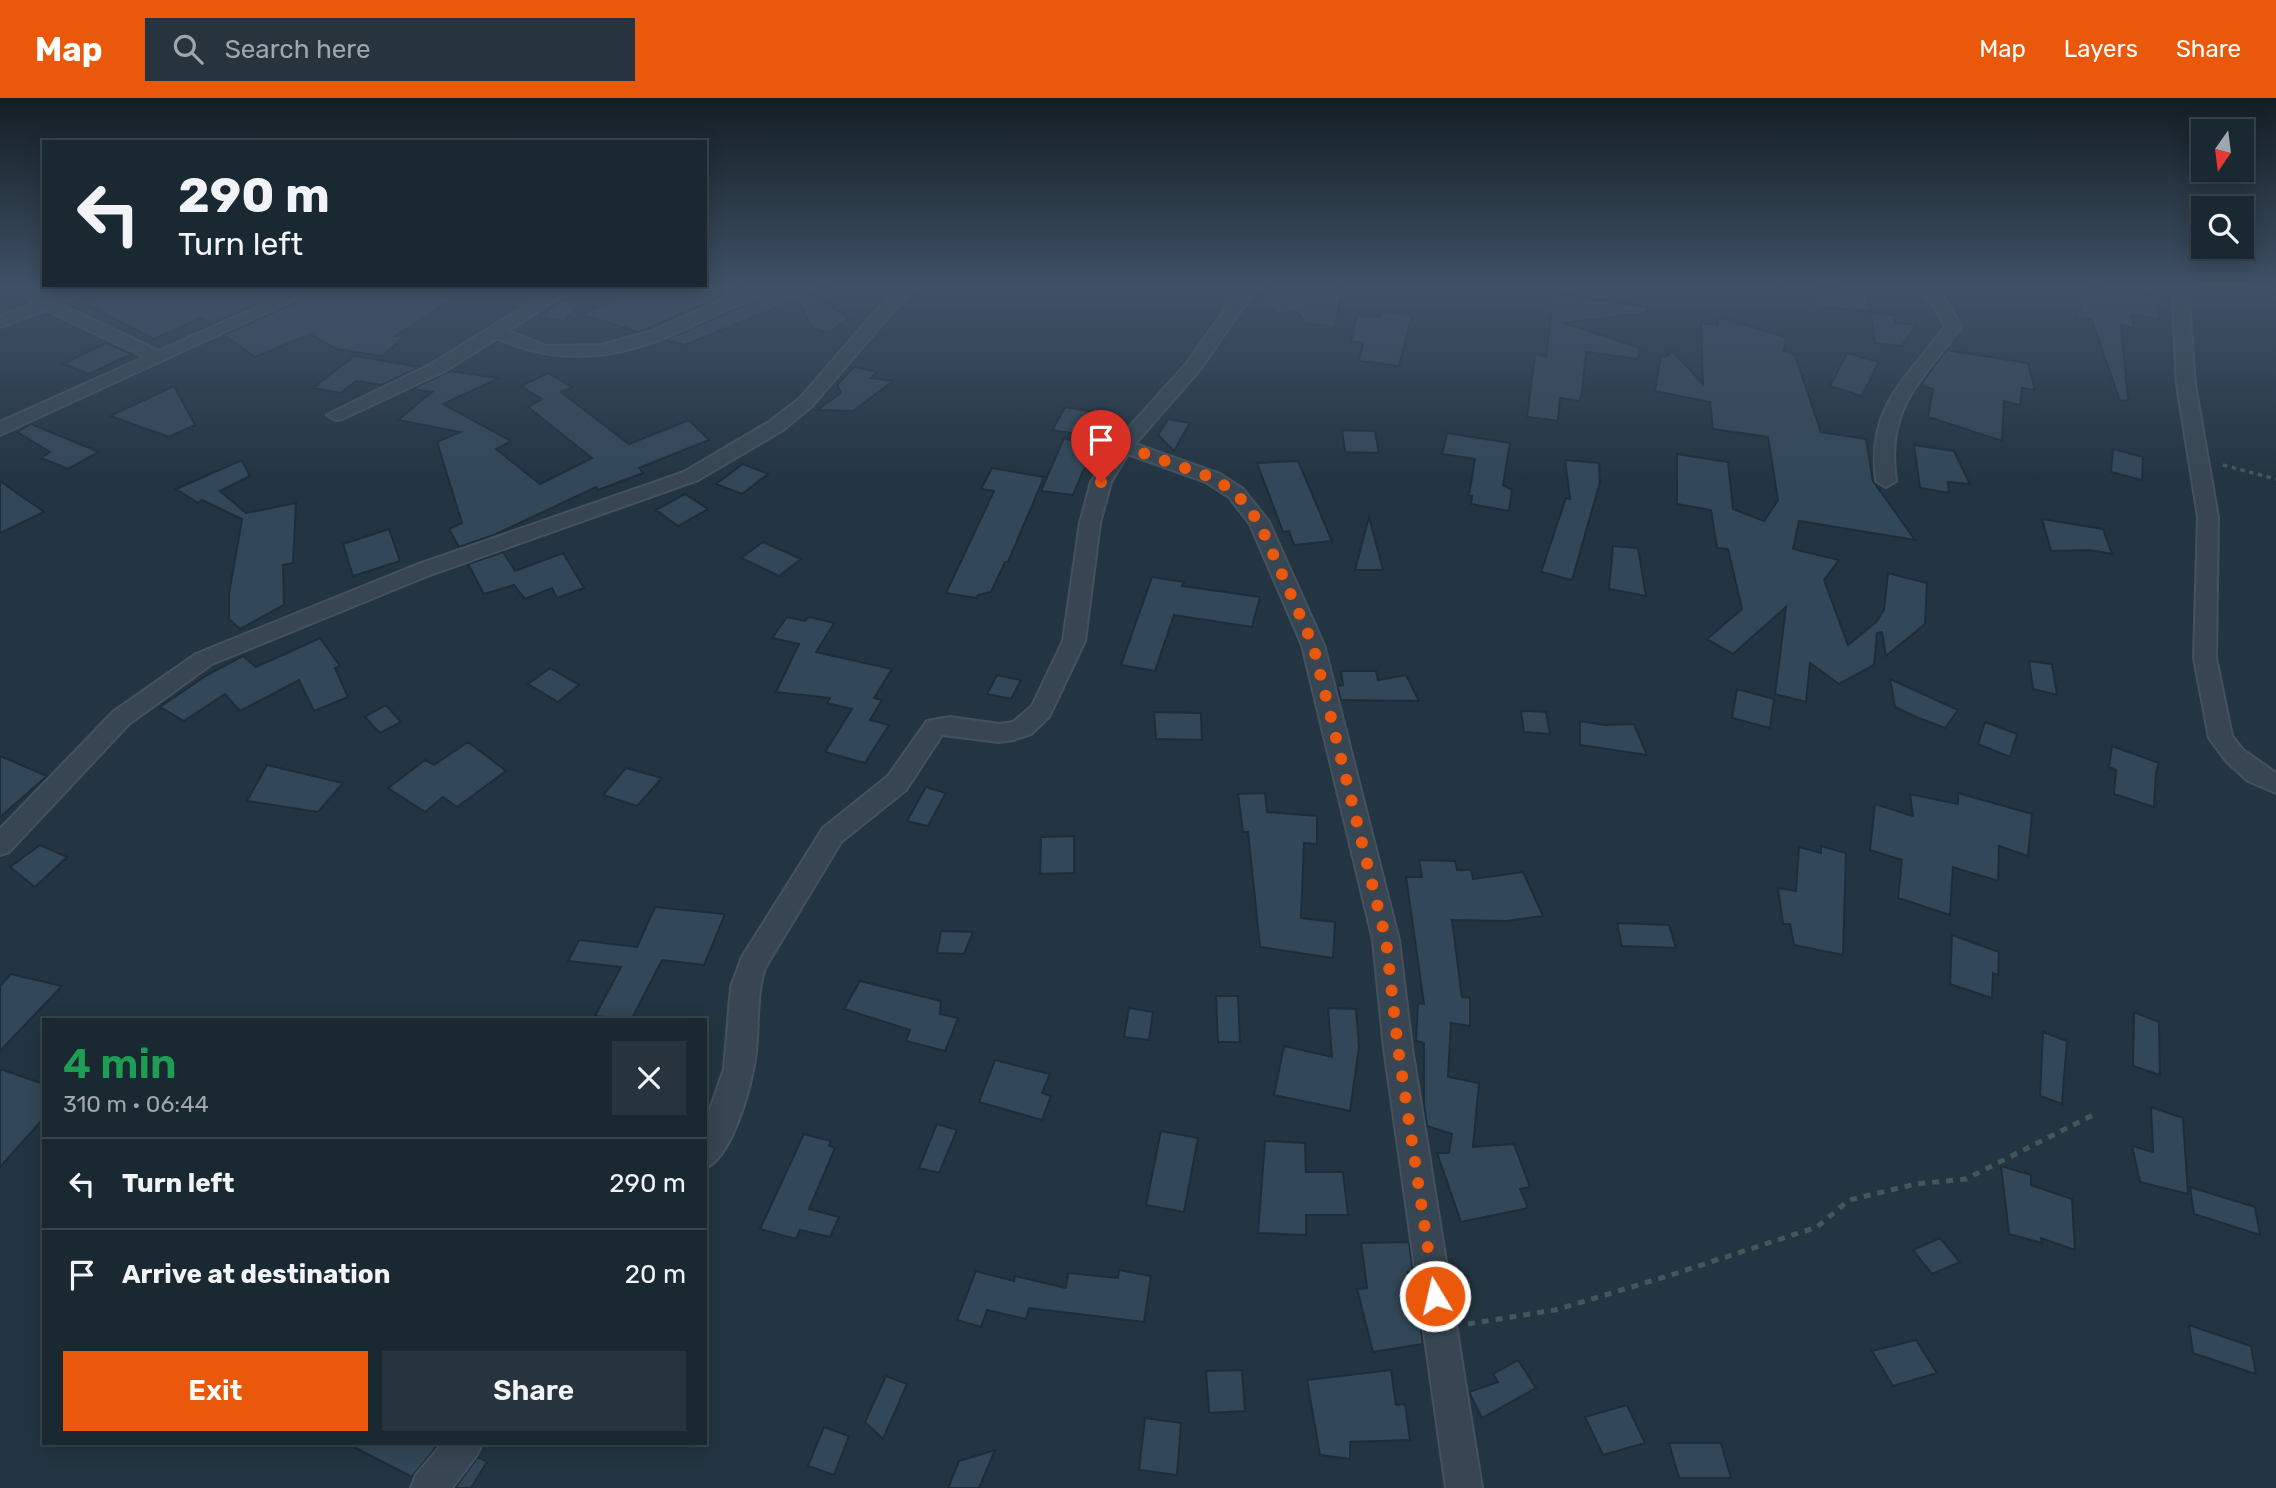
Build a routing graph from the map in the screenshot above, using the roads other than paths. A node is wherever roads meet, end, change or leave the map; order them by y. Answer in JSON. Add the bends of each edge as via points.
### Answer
{"nodes":[{"id":1,"x":145,"y":351,"type":"edge"},
{"id":2,"x":168,"y":351,"type":"edge"},
{"id":3,"x":465,"y":351,"type":"edge"},
{"id":4,"x":544,"y":351,"type":"edge"},
{"id":5,"x":587,"y":351,"type":"edge"},
{"id":6,"x":850,"y":351,"type":"edge"},
{"id":7,"x":1204,"y":351,"type":"edge"},
{"id":8,"x":1934,"y":351,"type":"edge"},
{"id":9,"x":2184,"y":351,"type":"edge"},
{"id":10,"x":156,"y":356,"type":"junction"},
{"id":11,"x":336,"y":415,"type":"dead end"},
{"id":12,"x":0,"y":429,"type":"edge"},
{"id":13,"x":1123,"y":446,"type":"junction"},
{"id":14,"x":1886,"y":481,"type":"dead end"},
{"id":15,"x":2276,"y":784,"type":"edge"},
{"id":16,"x":0,"y":845,"type":"edge"},
{"id":17,"x":707,"y":1151,"type":"edge"},
{"id":18,"x":463,"y":1445,"type":"edge"},
{"id":19,"x":429,"y":1488,"type":"edge"},
{"id":20,"x":1464,"y":1488,"type":"edge"}],
"edges":[{"from":1,"to":10,"type":"street"},
{"from":2,"to":10,"type":"street"},
{"from":3,"to":11,"type":"street"},
{"from":4,"to":5,"type":"street"},
{"from":6,"to":16,"type":"street","via":[[806,402],[776,426],[691,476],[423,570],[204,659],[121,718]]},
{"from":7,"to":13,"type":"street"},
{"from":8,"to":14,"type":"street","via":[[1899,397],[1883,429]]},
{"from":9,"to":15,"type":"street","via":[[2208,517],[2205,658],[2221,738],[2257,775]]},
{"from":10,"to":12,"type":"street"},
{"from":13,"to":17,"type":"street","via":[[1101,482],[1090,523],[1074,641],[1041,711],[1013,731],[935,727],[897,783],[832,835],[752,965],[745,987],[739,1069]]},
{"from":13,"to":20,"type":"street","via":[[1213,478],[1236,493],[1259,522],[1313,645],[1386,940]]},
{"from":18,"to":19,"type":"street"}]}
